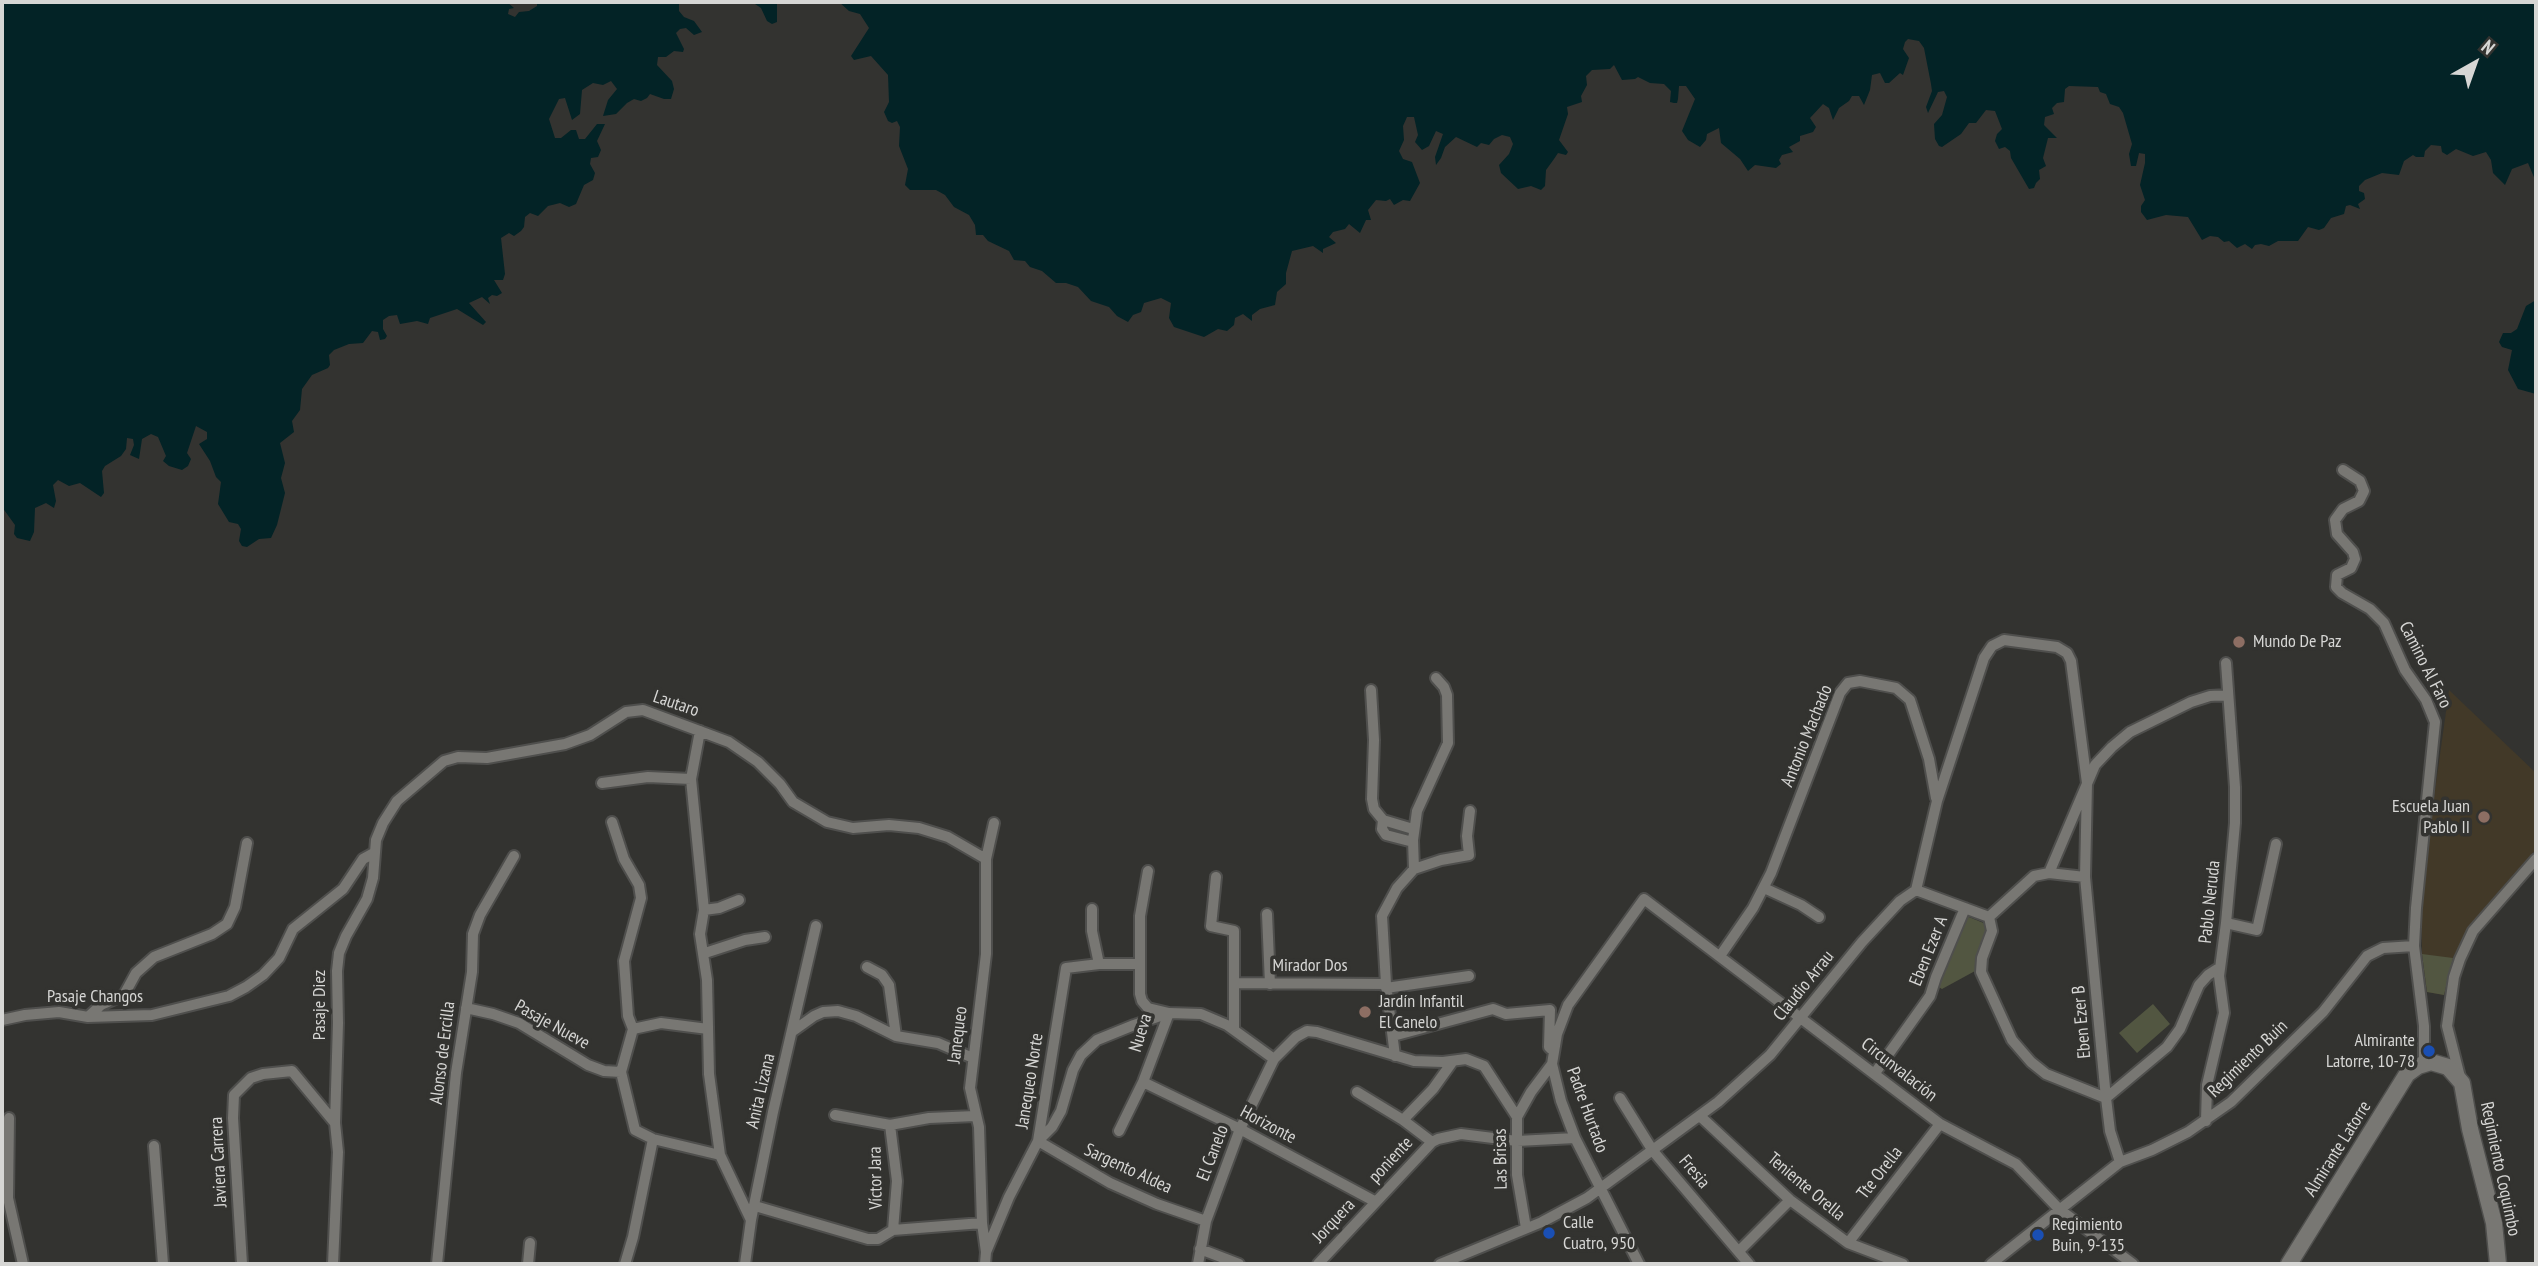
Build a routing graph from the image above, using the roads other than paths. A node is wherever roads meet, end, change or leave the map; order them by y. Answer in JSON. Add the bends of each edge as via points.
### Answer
{"nodes":[{"id":1,"x":2343,"y":470,"type":"dead end"},
{"id":2,"x":2226,"y":663,"type":"dead end"},
{"id":3,"x":1436,"y":678,"type":"dead end"},
{"id":4,"x":1371,"y":690,"type":"dead end"},
{"id":5,"x":2228,"y":695,"type":"junction"},
{"id":6,"x":699,"y":731,"type":"junction"},
{"id":7,"x":691,"y":779,"type":"junction"},
{"id":8,"x":602,"y":783,"type":"dead end"},
{"id":9,"x":2087,"y":783,"type":"junction"},
{"id":10,"x":1937,"y":801,"type":"junction"},
{"id":11,"x":1469,"y":811,"type":"dead end"},
{"id":12,"x":1384,"y":820,"type":"junction"},
{"id":13,"x":612,"y":822,"type":"dead end"},
{"id":14,"x":994,"y":822,"type":"dead end"},
{"id":15,"x":1413,"y":829,"type":"junction"},
{"id":16,"x":1413,"y":842,"type":"junction"},
{"id":17,"x":247,"y":844,"type":"dead end"},
{"id":18,"x":2276,"y":844,"type":"dead end"},
{"id":19,"x":374,"y":853,"type":"junction"},
{"id":20,"x":514,"y":856,"type":"dead end"},
{"id":21,"x":986,"y":859,"type":"junction"},
{"id":22,"x":2536,"y":859,"type":"edge"},
{"id":23,"x":1414,"y":869,"type":"junction"},
{"id":24,"x":1148,"y":871,"type":"dead end"},
{"id":25,"x":2049,"y":873,"type":"junction"},
{"id":26,"x":1216,"y":877,"type":"dead end"},
{"id":27,"x":2085,"y":877,"type":"junction"},
{"id":28,"x":1764,"y":888,"type":"junction"},
{"id":29,"x":1916,"y":890,"type":"junction"},
{"id":30,"x":1644,"y":899,"type":"joint"},
{"id":31,"x":739,"y":900,"type":"dead end"},
{"id":32,"x":1965,"y":908,"type":"junction"},
{"id":33,"x":1092,"y":909,"type":"dead end"},
{"id":34,"x":704,"y":910,"type":"junction"},
{"id":35,"x":1267,"y":914,"type":"dead end"},
{"id":36,"x":1819,"y":917,"type":"dead end"},
{"id":37,"x":1989,"y":917,"type":"junction"},
{"id":38,"x":2226,"y":923,"type":"junction"},
{"id":39,"x":816,"y":926,"type":"dead end"},
{"id":40,"x":765,"y":937,"type":"dead end"},
{"id":41,"x":2414,"y":946,"type":"junction"},
{"id":42,"x":705,"y":953,"type":"junction"},
{"id":43,"x":1720,"y":956,"type":"junction"},
{"id":44,"x":1099,"y":964,"type":"junction"},
{"id":45,"x":1138,"y":964,"type":"junction"},
{"id":46,"x":867,"y":967,"type":"dead end"},
{"id":47,"x":2219,"y":968,"type":"junction"},
{"id":48,"x":1469,"y":976,"type":"dead end"},
{"id":49,"x":1234,"y":983,"type":"junction"},
{"id":50,"x":1270,"y":984,"type":"junction"},
{"id":51,"x":1386,"y":986,"type":"junction"},
{"id":52,"x":466,"y":1008,"type":"junction"},
{"id":53,"x":1169,"y":1013,"type":"junction"},
{"id":54,"x":88,"y":1017,"type":"junction"},
{"id":55,"x":1802,"y":1017,"type":"junction"},
{"id":56,"x":2,"y":1020,"type":"edge"},
{"id":57,"x":2424,"y":1026,"type":"junction"},
{"id":58,"x":2446,"y":1026,"type":"junction"},
{"id":59,"x":633,"y":1029,"type":"junction"},
{"id":60,"x":708,"y":1029,"type":"junction"},
{"id":61,"x":1234,"y":1030,"type":"junction"},
{"id":62,"x":791,"y":1034,"type":"junction"},
{"id":63,"x":896,"y":1036,"type":"junction"},
{"id":64,"x":1393,"y":1036,"type":"junction"},
{"id":65,"x":1395,"y":1056,"type":"junction"},
{"id":66,"x":973,"y":1058,"type":"junction"},
{"id":67,"x":1553,"y":1058,"type":"junction"},
{"id":68,"x":1274,"y":1059,"type":"junction"},
{"id":69,"x":1453,"y":1061,"type":"junction"},
{"id":70,"x":2424,"y":1063,"type":"junction"},
{"id":71,"x":621,"y":1072,"type":"junction"},
{"id":72,"x":1875,"y":1073,"type":"junction"},
{"id":73,"x":1143,"y":1082,"type":"junction"},
{"id":74,"x":2462,"y":1083,"type":"junction"},
{"id":75,"x":1357,"y":1092,"type":"dead end"},
{"id":76,"x":1620,"y":1098,"type":"dead end"},
{"id":77,"x":2106,"y":1098,"type":"junction"},
{"id":78,"x":835,"y":1115,"type":"dead end"},
{"id":79,"x":975,"y":1116,"type":"junction"},
{"id":80,"x":1700,"y":1116,"type":"junction"},
{"id":81,"x":1517,"y":1117,"type":"junction"},
{"id":82,"x":9,"y":1118,"type":"dead end"},
{"id":83,"x":1403,"y":1119,"type":"junction"},
{"id":84,"x":2206,"y":1121,"type":"junction"},
{"id":85,"x":335,"y":1124,"type":"junction"},
{"id":86,"x":890,"y":1125,"type":"junction"},
{"id":87,"x":1940,"y":1125,"type":"junction"},
{"id":88,"x":1240,"y":1129,"type":"junction"},
{"id":89,"x":1119,"y":1131,"type":"dead end"},
{"id":90,"x":1575,"y":1138,"type":"junction"},
{"id":91,"x":653,"y":1139,"type":"junction"},
{"id":92,"x":1517,"y":1141,"type":"junction"},
{"id":93,"x":1038,"y":1142,"type":"junction"},
{"id":94,"x":1432,"y":1142,"type":"junction"},
{"id":95,"x":155,"y":1146,"type":"dead end"},
{"id":96,"x":1653,"y":1151,"type":"junction"},
{"id":97,"x":720,"y":1155,"type":"junction"},
{"id":98,"x":2120,"y":1162,"type":"junction"},
{"id":99,"x":1601,"y":1188,"type":"junction"},
{"id":100,"x":1790,"y":1200,"type":"junction"},
{"id":101,"x":1376,"y":1202,"type":"junction"},
{"id":102,"x":755,"y":1206,"type":"junction"},
{"id":103,"x":2059,"y":1209,"type":"junction"},
{"id":104,"x":751,"y":1220,"type":"junction"},
{"id":105,"x":1206,"y":1221,"type":"junction"},
{"id":106,"x":982,"y":1223,"type":"junction"},
{"id":107,"x":1526,"y":1228,"type":"junction"},
{"id":108,"x":893,"y":1230,"type":"junction"},
{"id":109,"x":530,"y":1243,"type":"dead end"},
{"id":110,"x":1848,"y":1243,"type":"junction"},
{"id":111,"x":1200,"y":1249,"type":"junction"},
{"id":112,"x":1739,"y":1251,"type":"junction"},
{"id":113,"x":986,"y":1252,"type":"junction"},
{"id":114,"x":23,"y":1264,"type":"edge"},
{"id":115,"x":163,"y":1264,"type":"edge"},
{"id":116,"x":242,"y":1264,"type":"edge"},
{"id":117,"x":334,"y":1264,"type":"edge"},
{"id":118,"x":437,"y":1264,"type":"edge"},
{"id":119,"x":528,"y":1264,"type":"edge"},
{"id":120,"x":625,"y":1264,"type":"edge"},
{"id":121,"x":745,"y":1264,"type":"edge"},
{"id":122,"x":985,"y":1264,"type":"edge"},
{"id":123,"x":1198,"y":1264,"type":"edge"},
{"id":124,"x":1239,"y":1264,"type":"edge"},
{"id":125,"x":1318,"y":1264,"type":"edge"},
{"id":126,"x":1440,"y":1264,"type":"edge"},
{"id":127,"x":1639,"y":1264,"type":"edge"},
{"id":128,"x":1749,"y":1264,"type":"edge"},
{"id":129,"x":1903,"y":1264,"type":"edge"},
{"id":130,"x":1991,"y":1264,"type":"edge"},
{"id":131,"x":2133,"y":1264,"type":"edge"},
{"id":132,"x":2289,"y":1264,"type":"edge"},
{"id":133,"x":2498,"y":1264,"type":"edge"}],
"edges":[{"from":1,"to":41,"type":"street","name":"Camino Al Faro","via":[[2360,481],[2364,491],[2359,501],[2343,509],[2335,520],[2337,534],[2355,559],[2351,568],[2337,575],[2336,587],[2384,623],[2435,722]]},
{"from":2,"to":5,"type":"street","name":"Pablo Neruda"},
{"from":3,"to":15,"type":"street","via":[[1447,695],[1448,743],[1422,796]]},
{"from":4,"to":12,"type":"street","via":[[1372,799]]},
{"from":5,"to":9,"type":"street","via":[[2191,702],[2130,732],[2095,765]]},
{"from":5,"to":38,"type":"street","name":"Pablo Neruda","via":[[2236,805]]},
{"from":6,"to":7,"type":"street"},
{"from":6,"to":19,"type":"street","name":"Lautaro","via":[[637,710],[565,744],[486,758],[450,759],[397,801],[383,823]]},
{"from":6,"to":21,"type":"street","name":"Lautaro","via":[[729,741],[758,762],[793,802],[827,822],[853,828],[919,828],[955,840]]},
{"from":7,"to":8,"type":"street","via":[[648,777]]},
{"from":7,"to":34,"type":"street"},
{"from":9,"to":10,"type":"street","name":"Eben Ezer B","via":[[2067,653],[2057,647],[2000,641],[1989,650]]},
{"from":9,"to":25,"type":"street"},
{"from":9,"to":27,"type":"street","name":"Eben Ezer B"},
{"from":10,"to":28,"type":"street","name":"Antonio Machado","via":[[1910,700],[1896,688],[1848,683],[1840,693]]},
{"from":10,"to":29,"type":"street"},
{"from":11,"to":23,"type":"street","via":[[1469,855]]},
{"from":12,"to":15,"type":"street"},
{"from":12,"to":16,"type":"street","via":[[1386,835]]},
{"from":13,"to":59,"type":"street","via":[[641,891],[624,961]]},
{"from":14,"to":21,"type":"street","name":"Janequeo"},
{"from":15,"to":16,"type":"street"},
{"from":16,"to":23,"type":"street"},
{"from":17,"to":54,"type":"street","via":[[235,907],[227,924],[153,957],[136,973],[124,995]]},
{"from":18,"to":38,"type":"street","via":[[2257,930]]},
{"from":19,"to":54,"type":"street","name":"Pasaje Changos","via":[[363,859],[343,890],[293,929],[279,958],[246,987],[229,996],[152,1014]]},
{"from":19,"to":85,"type":"street","name":"Pasaje Diez","via":[[368,899],[346,936],[338,961]]},
{"from":20,"to":52,"type":"street","name":"Alonso de Ercilla","via":[[473,934]]},
{"from":21,"to":66,"type":"street","name":"Janequeo","via":[[986,945]]},
{"from":22,"to":58,"type":"street","via":[[2473,931],[2454,977]]},
{"from":23,"to":51,"type":"street","via":[[1382,916]]},
{"from":24,"to":45,"type":"street","name":"Nueva"},
{"from":25,"to":27,"type":"street"},
{"from":25,"to":37,"type":"street","via":[[2034,876]]},
{"from":26,"to":49,"type":"street","via":[[1211,926],[1234,931]]},
{"from":27,"to":77,"type":"street","name":"Eben Ezer B"},
{"from":28,"to":36,"type":"street"},
{"from":28,"to":43,"type":"street","name":"Antonio Machado"},
{"from":29,"to":32,"type":"street","name":"Eben Ezer A"},
{"from":29,"to":55,"type":"street","name":"Claudio Arrau","via":[[1862,942]]},
{"from":30,"to":43,"type":"street","name":"Circunvalación"},
{"from":30,"to":67,"type":"street","name":"Padre Hurtado","via":[[1568,1005]]},
{"from":31,"to":34,"type":"street"},
{"from":32,"to":37,"type":"street","name":"Eben Ezer A"},
{"from":32,"to":72,"type":"street","name":"Eben Ezer A","via":[[1930,996]]},
{"from":33,"to":44,"type":"street"},
{"from":34,"to":42,"type":"street","via":[[700,934]]},
{"from":35,"to":50,"type":"street"},
{"from":37,"to":77,"type":"street","via":[[1992,931],[1981,972],[2012,1040],[2046,1074]]},
{"from":38,"to":47,"type":"street","name":"Pablo Neruda"},
{"from":39,"to":62,"type":"street","name":"Anita Lizana"},
{"from":40,"to":42,"type":"street"},
{"from":41,"to":57,"type":"street","name":"Camino Al Faro"},
{"from":41,"to":84,"type":"street","name":"Regimiento Buin","via":[[2383,948],[2367,956],[2323,1012]]},
{"from":42,"to":60,"type":"street"},
{"from":43,"to":55,"type":"street","name":"Circunvalación"},
{"from":44,"to":45,"type":"street","name":"Janequeo Norte"},
{"from":44,"to":93,"type":"street","name":"Janequeo Norte","via":[[1066,968]]},
{"from":45,"to":53,"type":"street","name":"Nueva","via":[[1142,1001],[1148,1008]]},
{"from":46,"to":63,"type":"street","via":[[889,985]]},
{"from":47,"to":77,"type":"street","name":"Pablo Neruda","via":[[2199,985],[2167,1047]]},
{"from":47,"to":84,"type":"street","via":[[2224,1013],[2207,1085]]},
{"from":48,"to":51,"type":"street","name":"Mirador Dos"},
{"from":49,"to":50,"type":"street","name":"Mirador Dos"},
{"from":49,"to":61,"type":"street"},
{"from":50,"to":51,"type":"street","name":"Mirador Dos"},
{"from":51,"to":64,"type":"street"},
{"from":52,"to":71,"type":"street","name":"Pasaje Nueve","via":[[519,1023],[588,1065]]},
{"from":52,"to":118,"type":"street","name":"Alonso de Ercilla"},
{"from":53,"to":61,"type":"street","via":[[1201,1014]]},
{"from":53,"to":73,"type":"street","name":"Nueva"},
{"from":53,"to":93,"type":"street","via":[[1103,1037],[1087,1048],[1073,1070],[1057,1118]]},
{"from":54,"to":56,"type":"street","name":"Pasaje Changos","via":[[59,1012]]},
{"from":55,"to":72,"type":"street","name":"Circunvalación"},
{"from":55,"to":80,"type":"street","name":"Claudio Arrau","via":[[1753,1072]]},
{"from":57,"to":58,"type":"street"},
{"from":57,"to":70,"type":"street","name":"Camino Al Faro"},
{"from":58,"to":74,"type":"street"},
{"from":59,"to":60,"type":"street","via":[[661,1023]]},
{"from":59,"to":71,"type":"street"},
{"from":60,"to":97,"type":"street"},
{"from":61,"to":68,"type":"street"},
{"from":62,"to":63,"type":"street","via":[[805,1021],[830,1011],[856,1016]]},
{"from":62,"to":102,"type":"street","name":"Anita Lizana"},
{"from":63,"to":66,"type":"street","via":[[938,1043]]},
{"from":64,"to":65,"type":"street"},
{"from":64,"to":67,"type":"street","via":[[1493,1009],[1506,1014],[1550,1010]]},
{"from":65,"to":68,"type":"street","name":"Las Brisas","via":[[1312,1031],[1299,1034]]},
{"from":65,"to":69,"type":"street","name":"Las Brisas"},
{"from":66,"to":79,"type":"street","name":"Janequeo","via":[[970,1088]]},
{"from":67,"to":81,"type":"street"},
{"from":67,"to":90,"type":"street","name":"Padre Hurtado","via":[[1561,1101]]},
{"from":68,"to":88,"type":"street","name":"El Canelo"},
{"from":69,"to":81,"type":"street","name":"Las Brisas","via":[[1472,1060],[1484,1066]]},
{"from":69,"to":83,"type":"street"},
{"from":70,"to":74,"type":"main road","via":[[2448,1067]]},
{"from":70,"to":132,"type":"main road","name":"Almirante Latorre","via":[[2407,1074]]},
{"from":71,"to":91,"type":"street","via":[[635,1130]]},
{"from":72,"to":87,"type":"street","name":"Circunvalación"},
{"from":73,"to":88,"type":"street","name":"Horizonte"},
{"from":73,"to":89,"type":"street","name":"Nueva"},
{"from":74,"to":133,"type":"main road","name":"Regimiento Coquimbo","via":[[2494,1223]]},
{"from":75,"to":83,"type":"street"},
{"from":76,"to":96,"type":"street","name":"Fresia"},
{"from":77,"to":98,"type":"street","name":"Eben Ezer B"},
{"from":78,"to":86,"type":"street"},
{"from":79,"to":86,"type":"street"},
{"from":79,"to":106,"type":"street","name":"Janequeo"},
{"from":80,"to":96,"type":"street","name":"Claudio Arrau"},
{"from":80,"to":100,"type":"street","name":"Teniente Orella"},
{"from":81,"to":92,"type":"street","name":"Las Brisas"},
{"from":82,"to":114,"type":"street","via":[[8,1198]]},
{"from":83,"to":94,"type":"street"},
{"from":84,"to":98,"type":"street","name":"Regimiento Buin"},
{"from":85,"to":116,"type":"street","name":"Javiera Carrera","via":[[292,1071],[251,1078],[234,1095]]},
{"from":85,"to":117,"type":"street"},
{"from":86,"to":108,"type":"street","name":"Víctor Jara","via":[[897,1181]]},
{"from":87,"to":103,"type":"street","name":"Circunvalación","via":[[2016,1164]]},
{"from":87,"to":110,"type":"street","name":"Tte Orella"},
{"from":88,"to":101,"type":"street","name":"Horizonte"},
{"from":88,"to":105,"type":"street","name":"El Canelo"},
{"from":90,"to":92,"type":"street"},
{"from":90,"to":99,"type":"street","name":"Padre Hurtado"},
{"from":91,"to":97,"type":"street"},
{"from":91,"to":120,"type":"street"},
{"from":92,"to":94,"type":"street","via":[[1461,1134]]},
{"from":92,"to":107,"type":"street","name":"Las Brisas","via":[[1518,1193]]},
{"from":93,"to":105,"type":"street","name":"Sargento Aldea","via":[[1134,1194]]},
{"from":93,"to":113,"type":"street","name":"Janequeo Norte","via":[[1017,1178]]},
{"from":94,"to":101,"type":"street","name":"poniente"},
{"from":95,"to":115,"type":"street"},
{"from":96,"to":99,"type":"street","name":"Claudio Arrau"},
{"from":96,"to":112,"type":"street","name":"Fresia"},
{"from":97,"to":104,"type":"street"},
{"from":98,"to":103,"type":"street","name":"Regimiento Buin"},
{"from":99,"to":107,"type":"street","name":"Claudio Arrau"},
{"from":99,"to":127,"type":"street","name":"Padre Hurtado"},
{"from":100,"to":110,"type":"street","name":"Teniente Orella"},
{"from":100,"to":112,"type":"street"},
{"from":101,"to":125,"type":"street","name":"Jorquera"},
{"from":102,"to":104,"type":"street","name":"Anita Lizana"},
{"from":102,"to":108,"type":"street","via":[[869,1239]]},
{"from":103,"to":130,"type":"street","name":"Regimiento Buin"},
{"from":103,"to":131,"type":"street","name":"Circunvalación"},
{"from":104,"to":121,"type":"street","name":"Anita Lizana"},
{"from":105,"to":111,"type":"street","name":"El Canelo"},
{"from":106,"to":108,"type":"street"},
{"from":106,"to":113,"type":"street","name":"Janequeo"},
{"from":107,"to":126,"type":"street","name":"Claudio Arrau"},
{"from":109,"to":119,"type":"street"},
{"from":110,"to":129,"type":"street","name":"Teniente Orella"},
{"from":111,"to":123,"type":"street","name":"El Canelo"},
{"from":111,"to":124,"type":"street"},
{"from":112,"to":128,"type":"street","name":"Fresia"},
{"from":113,"to":122,"type":"street","name":"Janequeo Norte"}]}
